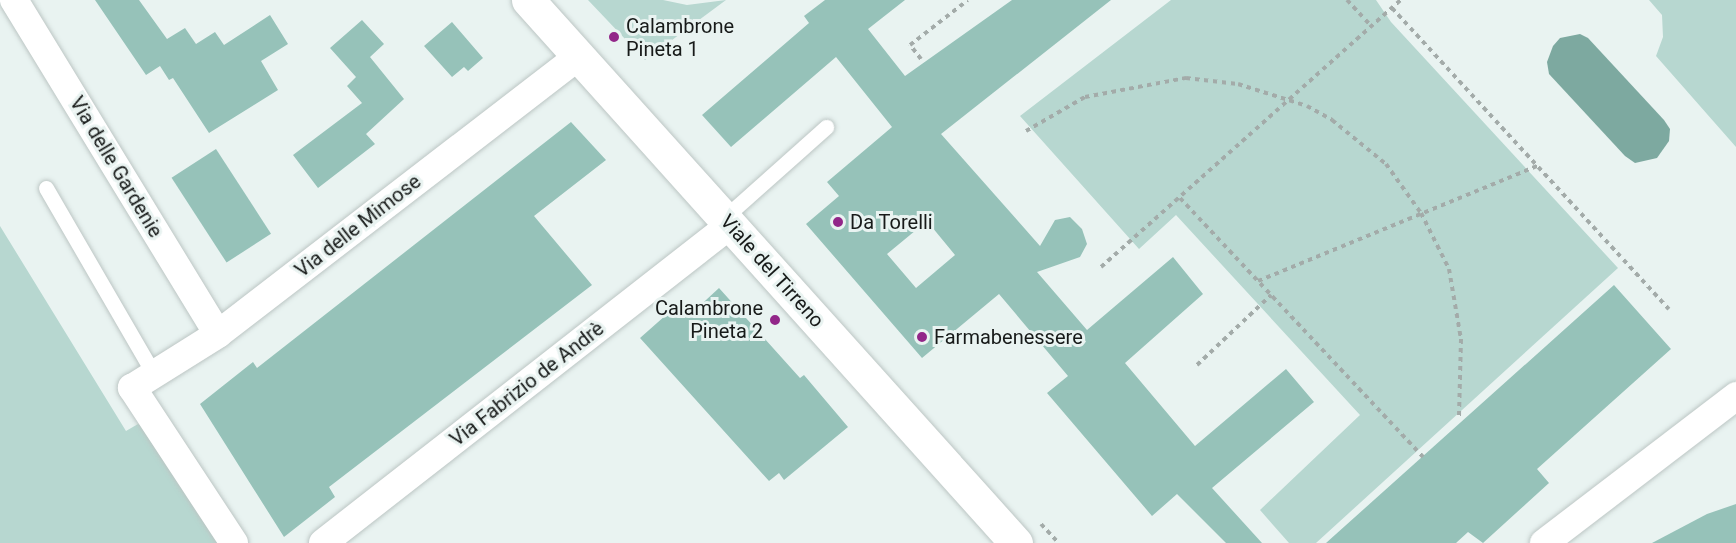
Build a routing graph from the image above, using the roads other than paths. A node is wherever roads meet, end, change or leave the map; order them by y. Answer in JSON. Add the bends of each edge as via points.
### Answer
{"nodes":[{"id":1,"x":14,"y":0,"type":"edge"},
{"id":2,"x":528,"y":0,"type":"edge"},
{"id":3,"x":579,"y":56,"type":"junction"},
{"id":4,"x":826,"y":127,"type":"dead end"},
{"id":5,"x":46,"y":188,"type":"dead end"},
{"id":6,"x":727,"y":221,"type":"junction"},
{"id":7,"x":218,"y":334,"type":"junction"},
{"id":8,"x":143,"y":382,"type":"junction"},
{"id":9,"x":1736,"y":396,"type":"edge"},
{"id":10,"x":234,"y":543,"type":"edge"},
{"id":11,"x":323,"y":543,"type":"edge"},
{"id":12,"x":1016,"y":543,"type":"edge"},
{"id":13,"x":1544,"y":543,"type":"edge"}],
"edges":[{"from":1,"to":7,"type":"street","name":"Via delle Gardenie"},
{"from":2,"to":3,"type":"main road","name":"Viale del Tirreno"},
{"from":3,"to":6,"type":"main road","name":"Viale del Tirreno"},
{"from":3,"to":7,"type":"street","name":"Via delle Mimose"},
{"from":4,"to":6,"type":"lane"},
{"from":5,"to":8,"type":"lane"},
{"from":6,"to":11,"type":"street","name":"Via Fabrizio de Andrè"},
{"from":6,"to":12,"type":"main road","name":"Viale del Tirreno"},
{"from":7,"to":8,"type":"street","name":"Via delle Mimose"},
{"from":8,"to":10,"type":"street"},
{"from":9,"to":13,"type":"street"}]}
